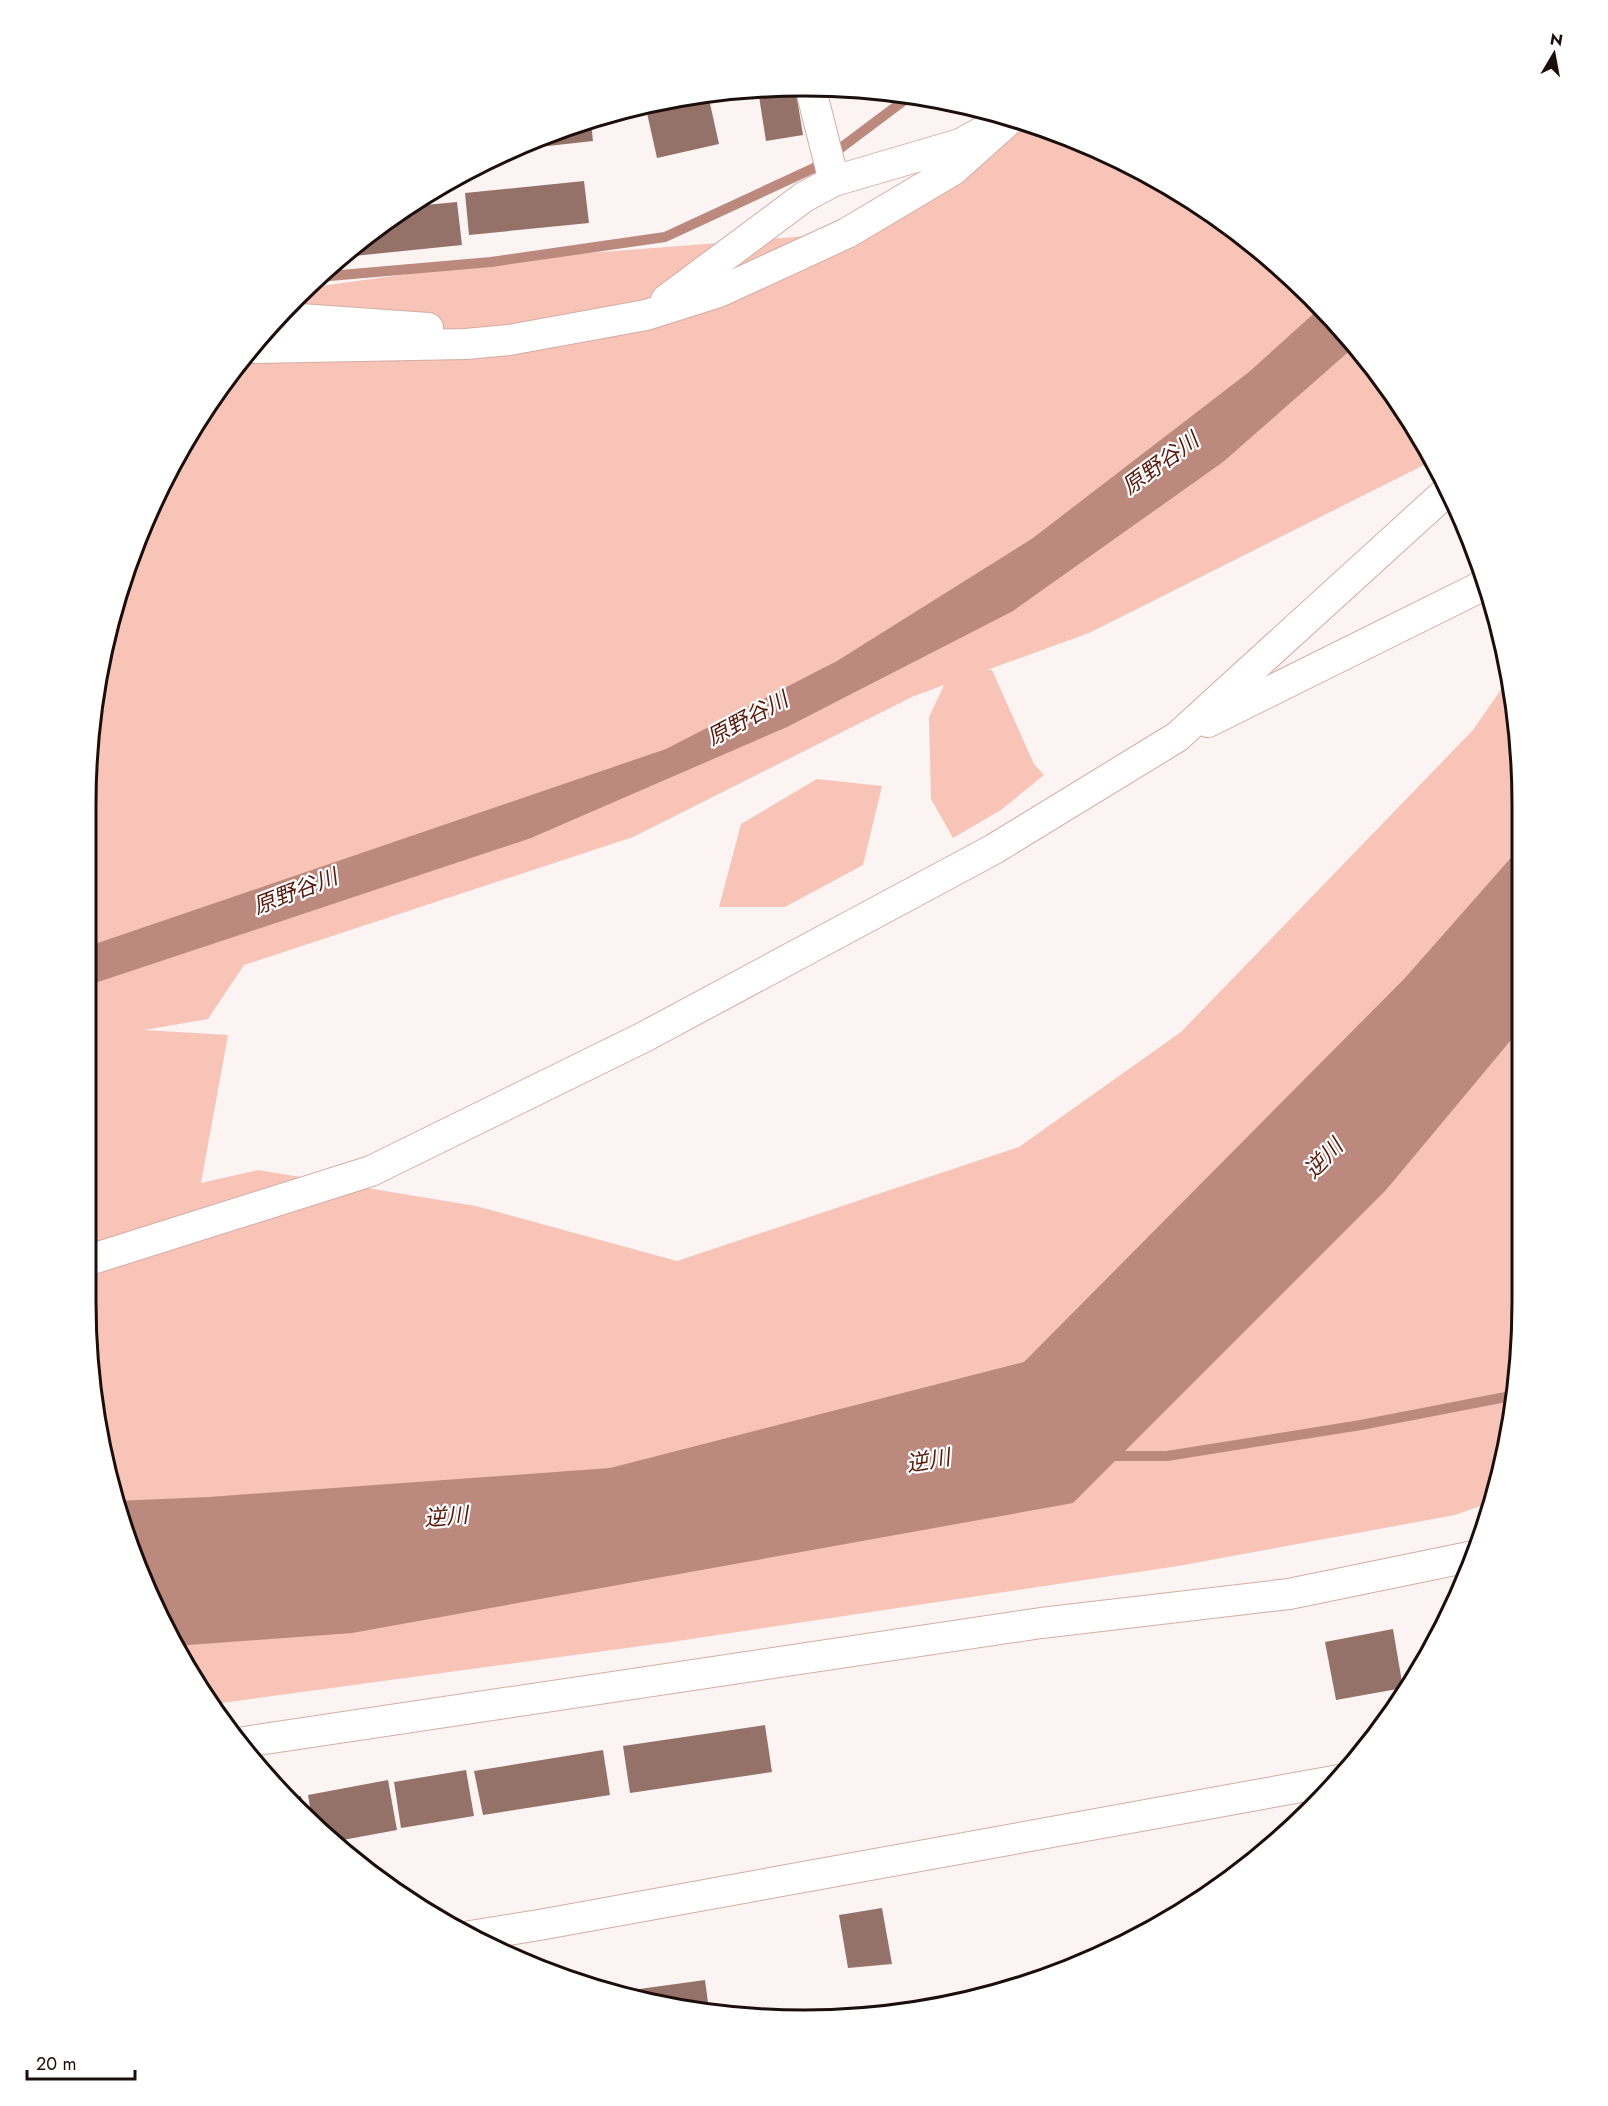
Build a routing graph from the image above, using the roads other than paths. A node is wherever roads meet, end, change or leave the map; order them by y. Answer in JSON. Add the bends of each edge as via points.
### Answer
{"nodes":[{"id":1,"x":813,"y":96,"type":"edge"},
{"id":2,"x":999,"y":124,"type":"edge"},
{"id":3,"x":1002,"y":125,"type":"edge"},
{"id":4,"x":834,"y":181,"type":"junction"},
{"id":5,"x":646,"y":315,"type":"junction"},
{"id":6,"x":291,"y":316,"type":"edge"},
{"id":7,"x":466,"y":344,"type":"junction"},
{"id":8,"x":263,"y":348,"type":"edge"},
{"id":9,"x":1441,"y":496,"type":"edge"},
{"id":10,"x":1477,"y":587,"type":"edge"},
{"id":11,"x":1177,"y":737,"type":"junction"},
{"id":12,"x":96,"y":1258,"type":"edge"},
{"id":13,"x":1464,"y":1558,"type":"edge"},
{"id":14,"x":249,"y":1741,"type":"edge"},
{"id":15,"x":1317,"y":1789,"type":"edge"},
{"id":16,"x":484,"y":1933,"type":"edge"}],
"edges":[{"from":1,"to":4,"type":"street"},
{"from":2,"to":4,"type":"street","via":[[960,144]]},
{"from":3,"to":5,"type":"street","via":[[952,170],[847,233],[719,292]]},
{"from":4,"to":5,"type":"street","via":[[804,197]]},
{"from":5,"to":7,"type":"street"},
{"from":6,"to":7,"type":"street","via":[[427,327]]},
{"from":7,"to":8,"type":"street"},
{"from":9,"to":11,"type":"street"},
{"from":10,"to":11,"type":"street"},
{"from":11,"to":12,"type":"street","via":[[994,849],[644,1037],[371,1171]]},
{"from":13,"to":14,"type":"street","via":[[1289,1594],[1041,1623]]},
{"from":15,"to":16,"type":"street"}]}
